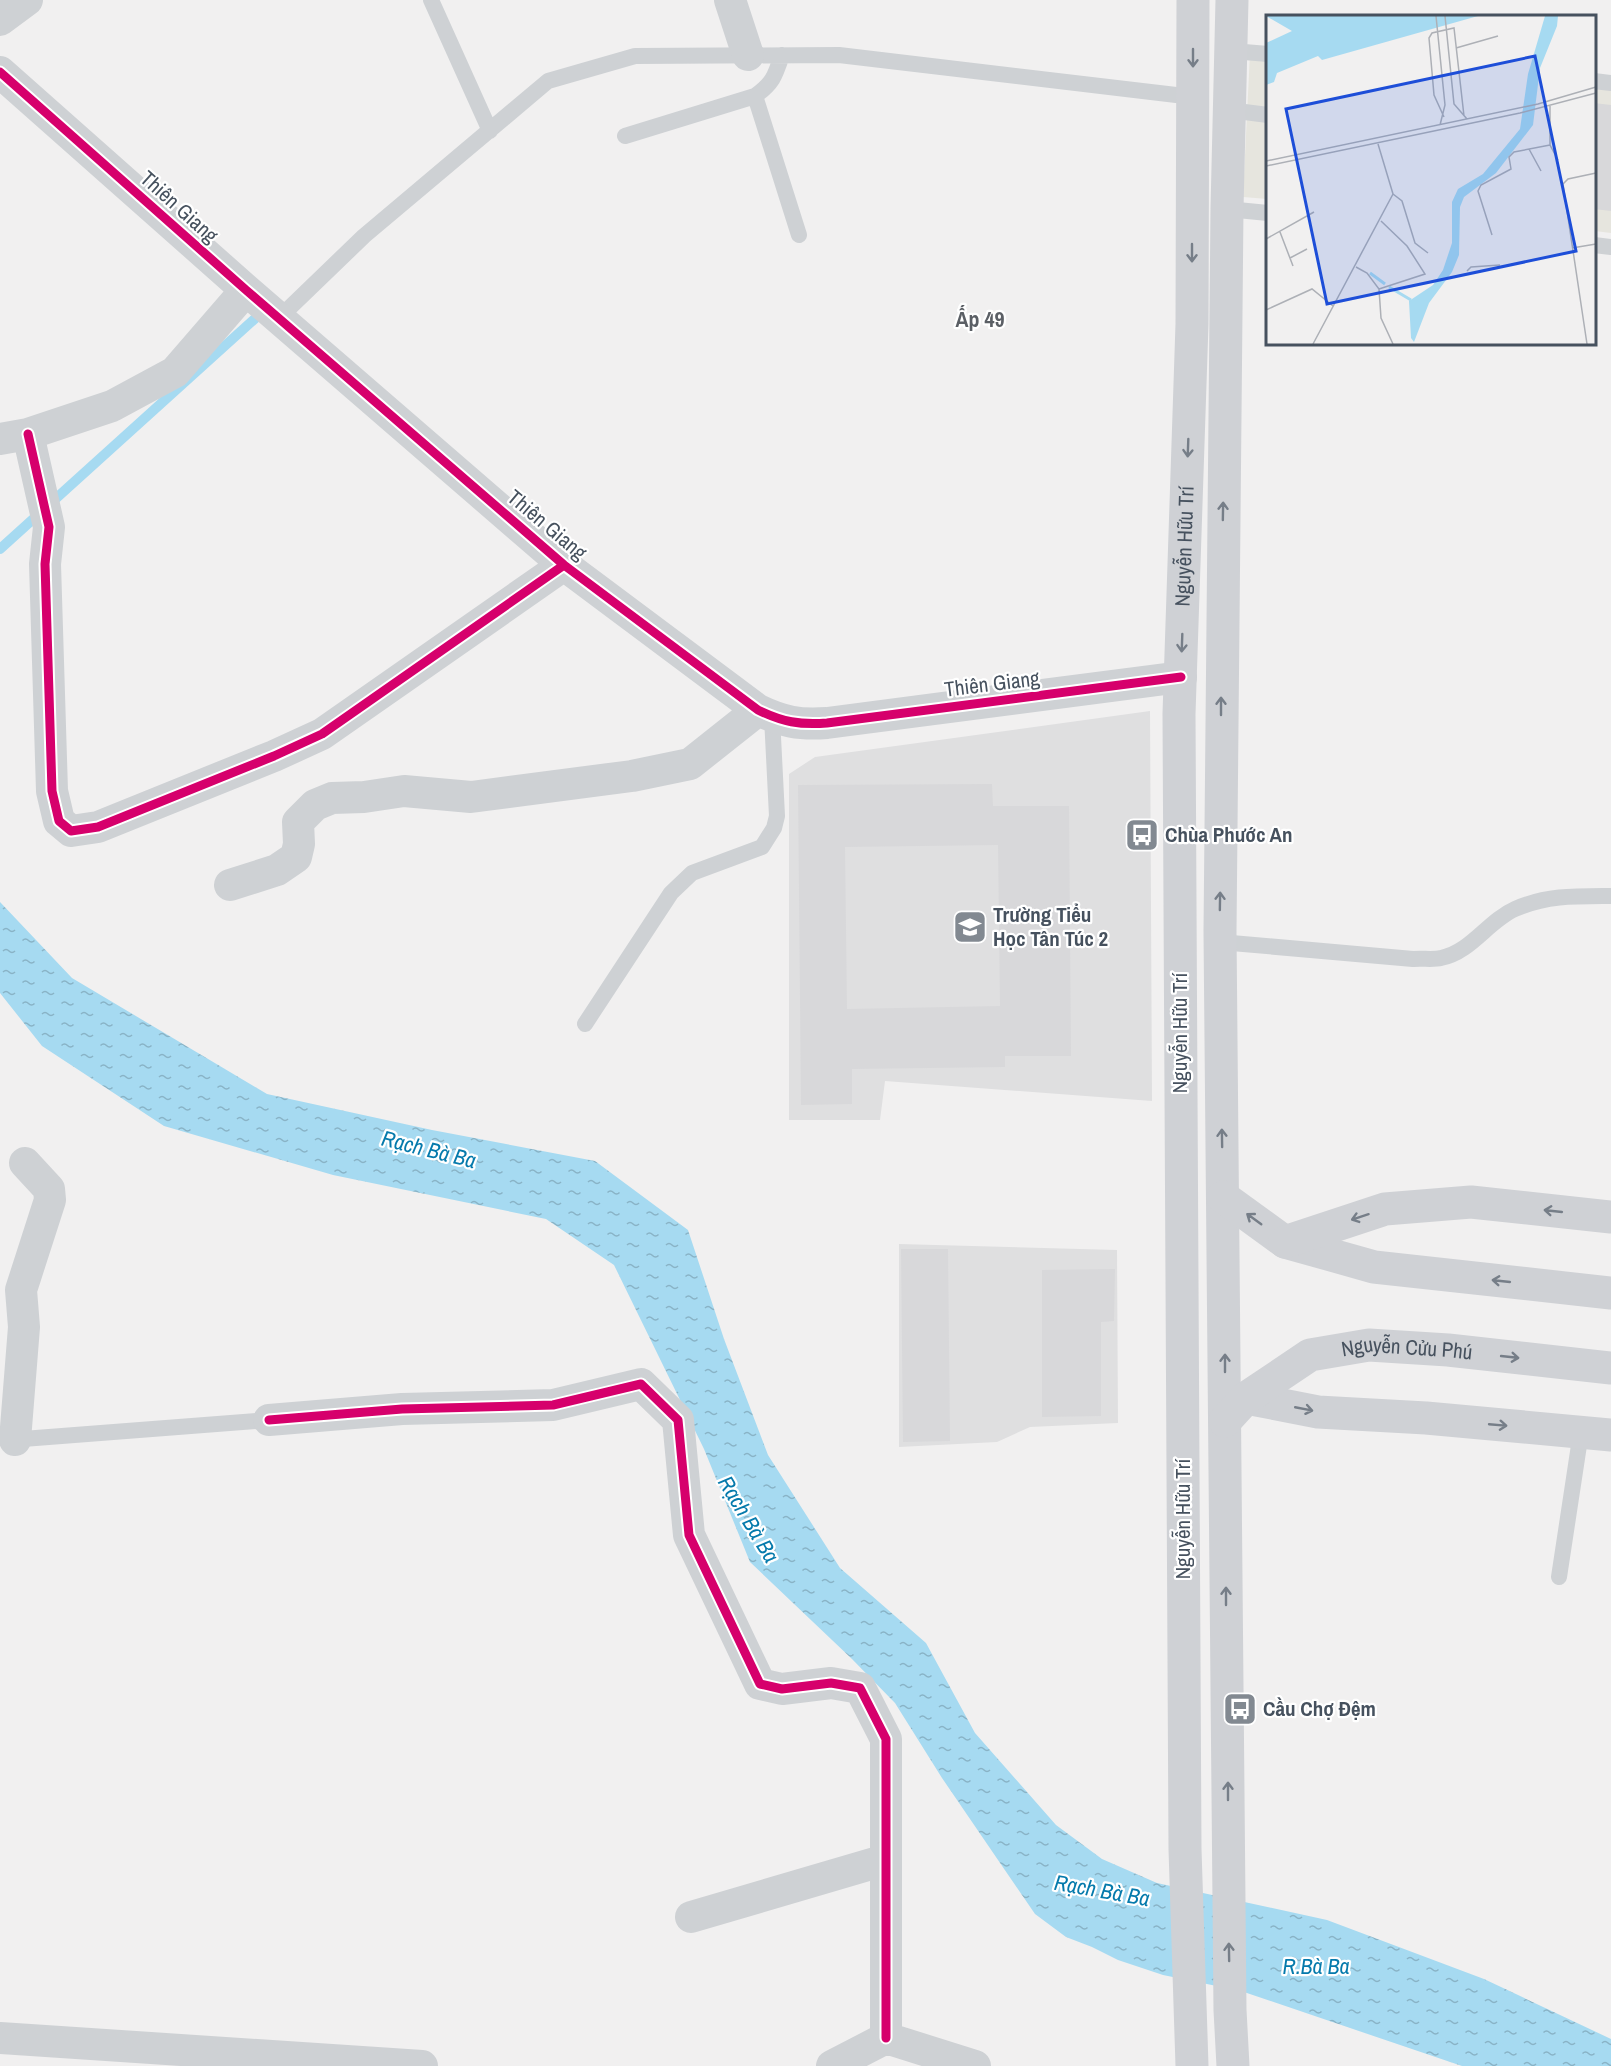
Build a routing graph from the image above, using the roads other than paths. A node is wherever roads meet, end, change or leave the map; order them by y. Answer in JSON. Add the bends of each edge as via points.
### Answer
{"nodes":[{"id":1,"x":27,"y":0,"type":"edge"},
{"id":2,"x":431,"y":0,"type":"edge"},
{"id":3,"x":730,"y":0,"type":"edge"},
{"id":4,"x":1193,"y":0,"type":"edge"},
{"id":5,"x":1232,"y":0,"type":"edge"},
{"id":6,"x":0,"y":20,"type":"edge"},
{"id":7,"x":1232,"y":51,"type":"junction"},
{"id":8,"x":1266,"y":54,"type":"edge"},
{"id":9,"x":748,"y":55,"type":"junction"},
{"id":10,"x":782,"y":55,"type":"junction"},
{"id":11,"x":0,"y":72,"type":"edge"},
{"id":12,"x":1596,"y":81,"type":"edge"},
{"id":13,"x":1611,"y":82,"type":"edge"},
{"id":14,"x":755,"y":96,"type":"junction"},
{"id":15,"x":1193,"y":97,"type":"junction"},
{"id":16,"x":1229,"y":110,"type":"junction"},
{"id":17,"x":1266,"y":115,"type":"edge"},
{"id":18,"x":490,"y":131,"type":"junction"},
{"id":19,"x":625,"y":136,"type":"dead end"},
{"id":20,"x":1227,"y":208,"type":"junction"},
{"id":21,"x":1266,"y":213,"type":"edge"},
{"id":22,"x":799,"y":235,"type":"dead end"},
{"id":23,"x":1596,"y":245,"type":"edge"},
{"id":24,"x":1611,"y":247,"type":"edge"},
{"id":25,"x":246,"y":290,"type":"junction"},
{"id":26,"x":279,"y":318,"type":"junction"},
{"id":27,"x":14,"y":436,"type":"edge"},
{"id":28,"x":564,"y":565,"type":"junction"},
{"id":29,"x":1181,"y":677,"type":"junction"},
{"id":30,"x":765,"y":714,"type":"junction"},
{"id":31,"x":230,"y":885,"type":"dead end"},
{"id":32,"x":1611,"y":896,"type":"edge"},
{"id":33,"x":1220,"y":942,"type":"junction"},
{"id":34,"x":585,"y":1024,"type":"dead end"},
{"id":35,"x":25,"y":1163,"type":"dead end"},
{"id":36,"x":1223,"y":1197,"type":"junction"},
{"id":37,"x":1611,"y":1217,"type":"edge"},
{"id":38,"x":1286,"y":1242,"type":"junction"},
{"id":39,"x":1611,"y":1293,"type":"edge"},
{"id":40,"x":1611,"y":1368,"type":"edge"},
{"id":41,"x":1236,"y":1410,"type":"junction"},
{"id":42,"x":269,"y":1420,"type":"joint"},
{"id":43,"x":1596,"y":1434,"type":"edge"},
{"id":44,"x":8,"y":1440,"type":"edge"},
{"id":45,"x":1560,"y":1577,"type":"dead end"},
{"id":46,"x":885,"y":1860,"type":"junction"},
{"id":47,"x":691,"y":1917,"type":"dead end"},
{"id":48,"x":886,"y":2038,"type":"junction"},
{"id":49,"x":17,"y":2048,"type":"edge"},
{"id":50,"x":422,"y":2066,"type":"edge"},
{"id":51,"x":832,"y":2066,"type":"edge"},
{"id":52,"x":975,"y":2066,"type":"edge"},
{"id":53,"x":1192,"y":2066,"type":"edge"},
{"id":54,"x":1233,"y":2066,"type":"edge"}],
"edges":[{"from":1,"to":6,"type":"street"},
{"from":2,"to":18,"type":"lane"},
{"from":3,"to":9,"type":"street"},
{"from":4,"to":15,"type":"main road","name":"Nguyễn Hữu Trí","one_way":true},
{"from":5,"to":7,"type":"main road","name":"Nguyễn Hữu Trí"},
{"from":7,"to":8,"type":"lane"},
{"from":7,"to":16,"type":"main road","name":"Nguyễn Hữu Trí"},
{"from":9,"to":10,"type":"lane"},
{"from":9,"to":18,"type":"lane","via":[[635,56],[548,81]]},
{"from":10,"to":14,"type":"lane","via":[[775,78]]},
{"from":10,"to":15,"type":"lane","via":[[839,56]]},
{"from":11,"to":25,"type":"street","name":"Thiên Giang"},
{"from":12,"to":13,"type":"lane"},
{"from":14,"to":19,"type":"lane"},
{"from":14,"to":22,"type":"lane"},
{"from":15,"to":29,"type":"main road","name":"Nguyễn Hữu Trí","one_way":true,"via":[[1192,324]]},
{"from":16,"to":17,"type":"lane"},
{"from":16,"to":20,"type":"main road","name":"Nguyễn Hữu Trí"},
{"from":18,"to":26,"type":"lane","via":[[364,236]]},
{"from":20,"to":21,"type":"lane"},
{"from":33,"to":20,"type":"main road","name":"Nguyễn Hữu Trí","one_way":true},
{"from":23,"to":24,"type":"lane"},
{"from":25,"to":26,"type":"street","name":"Thiên Giang"},
{"from":25,"to":27,"type":"street","via":[[175,372],[112,406]]},
{"from":26,"to":28,"type":"street","name":"Thiên Giang"},
{"from":27,"to":28,"type":"street","via":[[39,480],[49,527],[45,564],[52,791],[59,821],[71,831],[98,827],[322,734]]},
{"from":28,"to":30,"type":"street","name":"Thiên Giang"},
{"from":29,"to":30,"type":"street","name":"Thiên Giang","via":[[805,725]]},
{"from":29,"to":53,"type":"main road","name":"Nguyễn Hữu Trí","via":[[1185,1850]]},
{"from":30,"to":31,"type":"street","via":[[690,764],[632,776],[471,796],[404,791],[332,798],[315,805],[298,822],[296,857],[277,870]]},
{"from":30,"to":34,"type":"lane","via":[[777,816],[769,838],[762,847],[692,873],[681,881]]},
{"from":32,"to":33,"type":"lane","via":[[1563,895],[1513,910],[1462,949],[1441,958],[1413,959]]},
{"from":36,"to":33,"type":"main road","name":"Nguyễn Hữu Trí","one_way":true},
{"from":35,"to":44,"type":"street","via":[[49,1189],[50,1200],[21,1290],[24,1327]]},
{"from":38,"to":36,"type":"main road","one_way":true},
{"from":41,"to":36,"type":"main road","name":"Nguyễn Hữu Trí","one_way":true},
{"from":37,"to":38,"type":"main road","one_way":true,"via":[[1471,1202],[1385,1209]]},
{"from":39,"to":38,"type":"main road","one_way":true,"via":[[1374,1267]]},
{"from":41,"to":40,"type":"main road","name":"Nguyễn Cửu Phú","one_way":true,"via":[[1310,1355],[1369,1345]]},
{"from":41,"to":43,"type":"main road","one_way":true,"via":[[1426,1418]]},
{"from":54,"to":41,"type":"main road","name":"Nguyễn Hữu Trí","one_way":true,"via":[[1228,1850]]},
{"from":42,"to":44,"type":"lane"},
{"from":42,"to":46,"type":"street","via":[[402,1409],[553,1405],[641,1384],[678,1420],[689,1535],[760,1684],[782,1689],[831,1683],[860,1688],[886,1739]]},
{"from":43,"to":45,"type":"lane"},
{"from":46,"to":47,"type":"street"},
{"from":46,"to":48,"type":"street"},
{"from":48,"to":51,"type":"street"},
{"from":48,"to":52,"type":"street"},
{"from":49,"to":50,"type":"street"}]}
